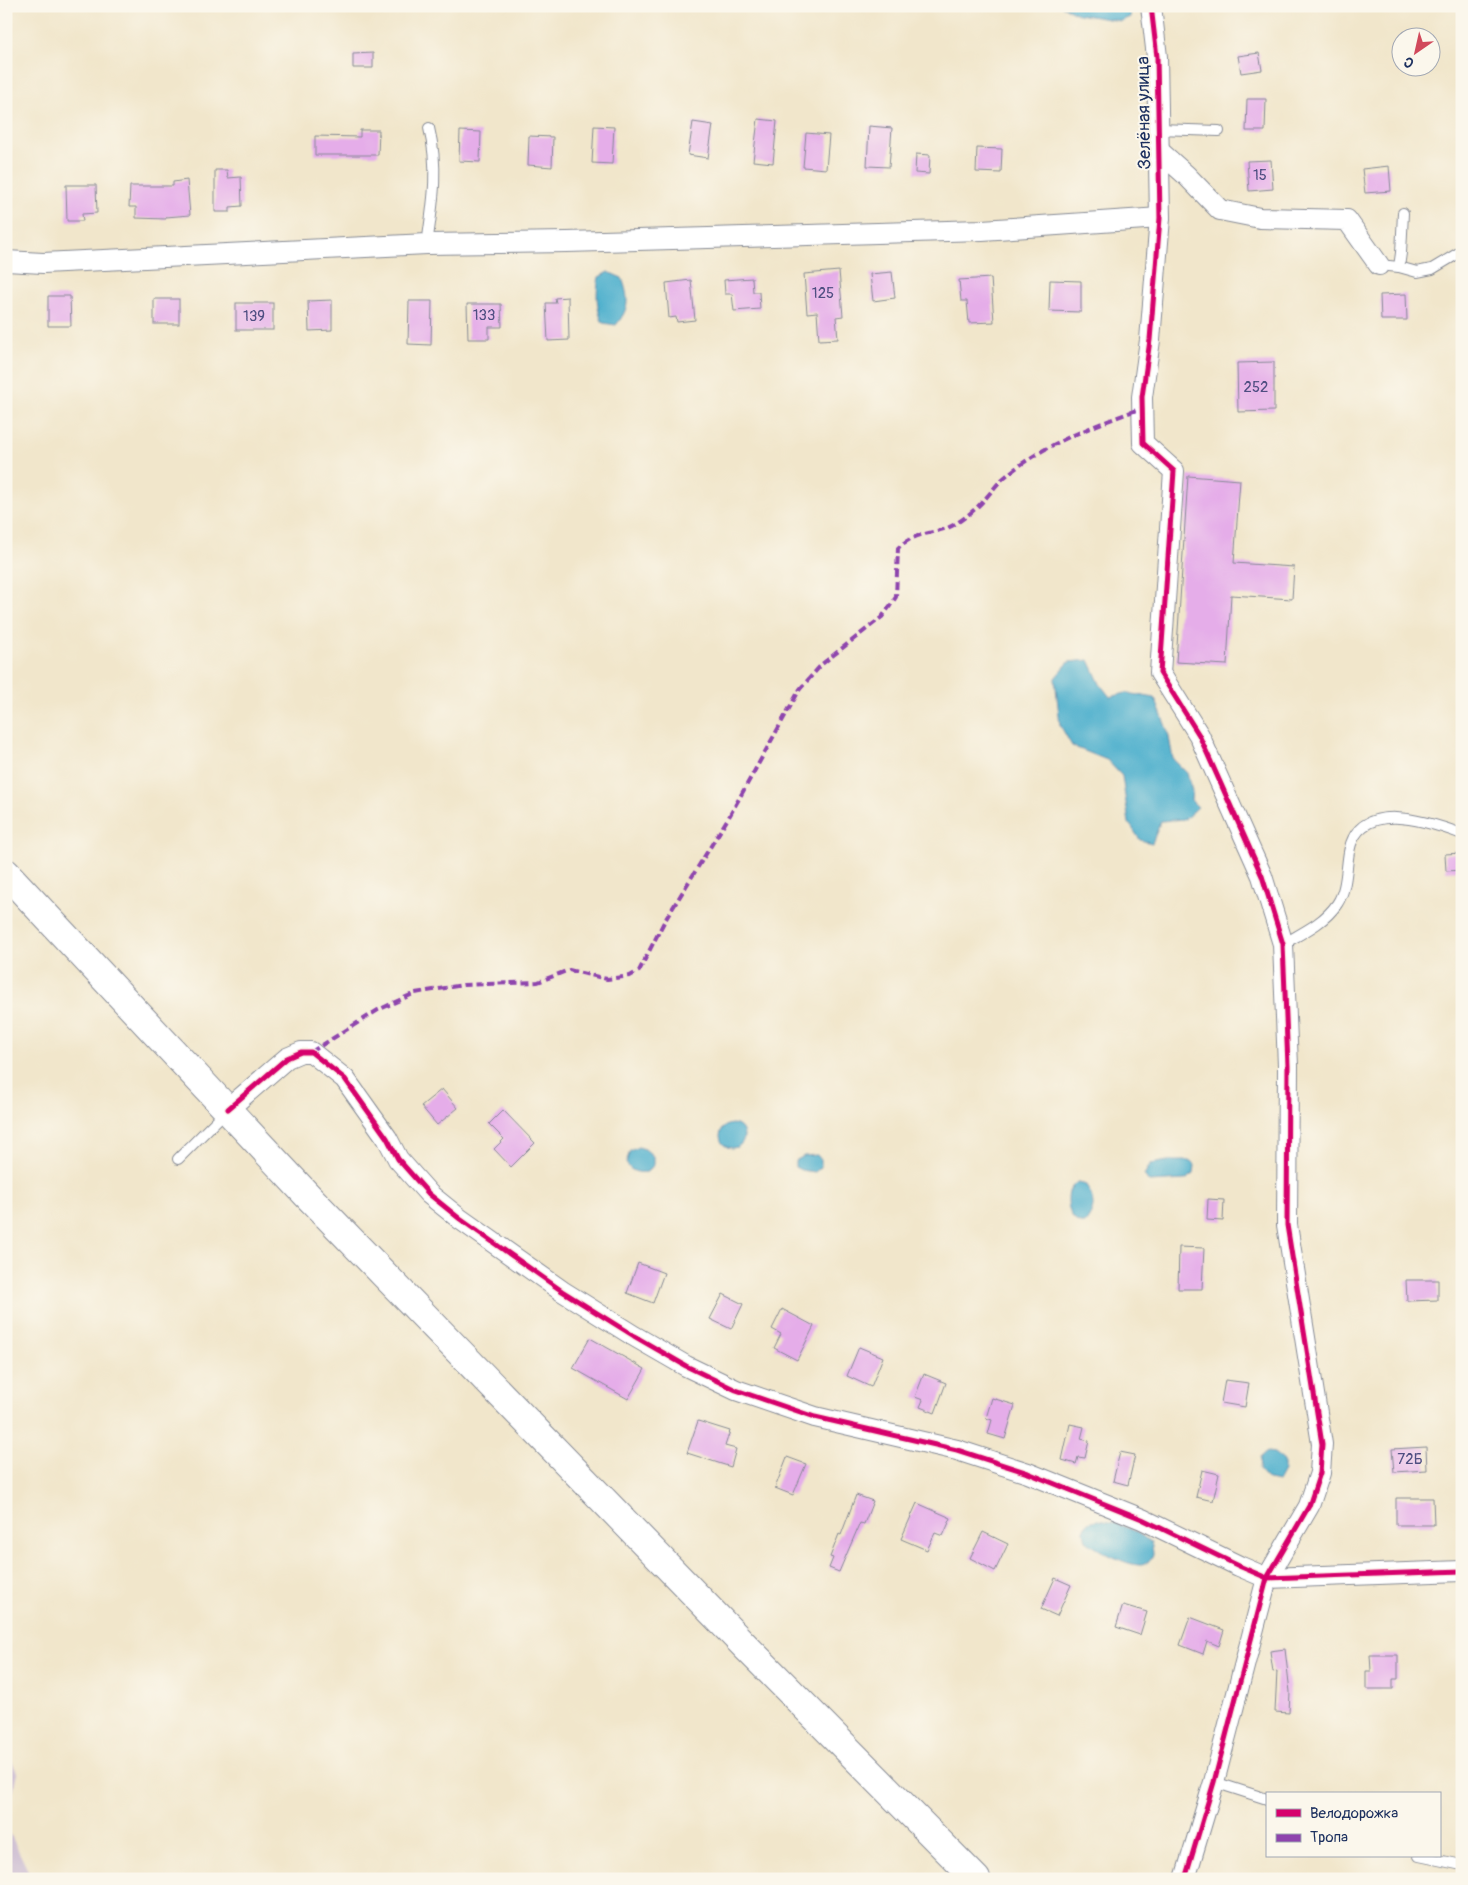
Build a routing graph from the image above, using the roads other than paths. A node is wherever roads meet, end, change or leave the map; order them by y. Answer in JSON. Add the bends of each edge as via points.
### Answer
{"nodes":[{"id":1,"x":1151,"y":6,"type":"edge"},
{"id":2,"x":429,"y":128,"type":"dead end"},
{"id":3,"x":1158,"y":129,"type":"junction"},
{"id":4,"x":1219,"y":131,"type":"dead end"},
{"id":5,"x":1158,"y":150,"type":"junction"},
{"id":6,"x":1403,"y":213,"type":"dead end"},
{"id":7,"x":1160,"y":218,"type":"junction"},
{"id":8,"x":427,"y":244,"type":"junction"},
{"id":9,"x":1462,"y":251,"type":"edge"},
{"id":10,"x":6,"y":261,"type":"edge"},
{"id":11,"x":1389,"y":266,"type":"junction"},
{"id":12,"x":1462,"y":834,"type":"edge"},
{"id":13,"x":6,"y":873,"type":"edge"},
{"id":14,"x":1283,"y":944,"type":"junction"},
{"id":15,"x":228,"y":1109,"type":"junction"},
{"id":16,"x":178,"y":1158,"type":"dead end"},
{"id":17,"x":1462,"y":1571,"type":"edge"},
{"id":18,"x":1267,"y":1578,"type":"junction"},
{"id":19,"x":1214,"y":1782,"type":"junction"},
{"id":20,"x":1266,"y":1799,"type":"edge"},
{"id":21,"x":1429,"y":1858,"type":"edge"},
{"id":22,"x":1462,"y":1865,"type":"edge"},
{"id":23,"x":976,"y":1879,"type":"edge"},
{"id":24,"x":1185,"y":1879,"type":"edge"}],
"edges":[{"from":1,"to":3,"type":"street","name":"Зелёная улица","via":[[1157,57]]},
{"from":2,"to":8,"type":"lane","via":[[434,148],[435,184]]},
{"from":3,"to":4,"type":"lane"},
{"from":3,"to":5,"type":"street","name":"Зелёная улица"},
{"from":5,"to":7,"type":"street","name":"Зелёная улица"},
{"from":5,"to":11,"type":"street","via":[[1220,210],[1260,218],[1347,220]]},
{"from":6,"to":11,"type":"lane","via":[[1401,253]]},
{"from":7,"to":8,"type":"street","via":[[982,230]]},
{"from":7,"to":14,"type":"street","name":"Зелёная улица","via":[[1142,397],[1143,443],[1174,471],[1160,673],[1207,752],[1262,876]]},
{"from":8,"to":10,"type":"street","via":[[43,264]]},
{"from":9,"to":11,"type":"lane","via":[[1432,269],[1416,272]]},
{"from":12,"to":14,"type":"lane","via":[[1444,827],[1390,817],[1363,825],[1352,838],[1345,884],[1338,903],[1323,919]]},
{"from":13,"to":15,"type":"main road"},
{"from":14,"to":18,"type":"street","via":[[1288,1066],[1287,1225],[1322,1444],[1320,1473],[1309,1506]]},
{"from":15,"to":16,"type":"lane"},
{"from":15,"to":18,"type":"street","via":[[287,1058],[311,1052],[345,1079],[398,1159],[428,1194],[562,1291],[686,1366],[736,1390],[815,1417],[957,1450],[1028,1473],[1142,1520]]},
{"from":15,"to":23,"type":"main road","via":[[342,1231],[747,1648]]},
{"from":17,"to":18,"type":"street"},
{"from":18,"to":19,"type":"street"},
{"from":19,"to":20,"type":"lane"},
{"from":19,"to":24,"type":"street"},
{"from":21,"to":22,"type":"lane"}]}
